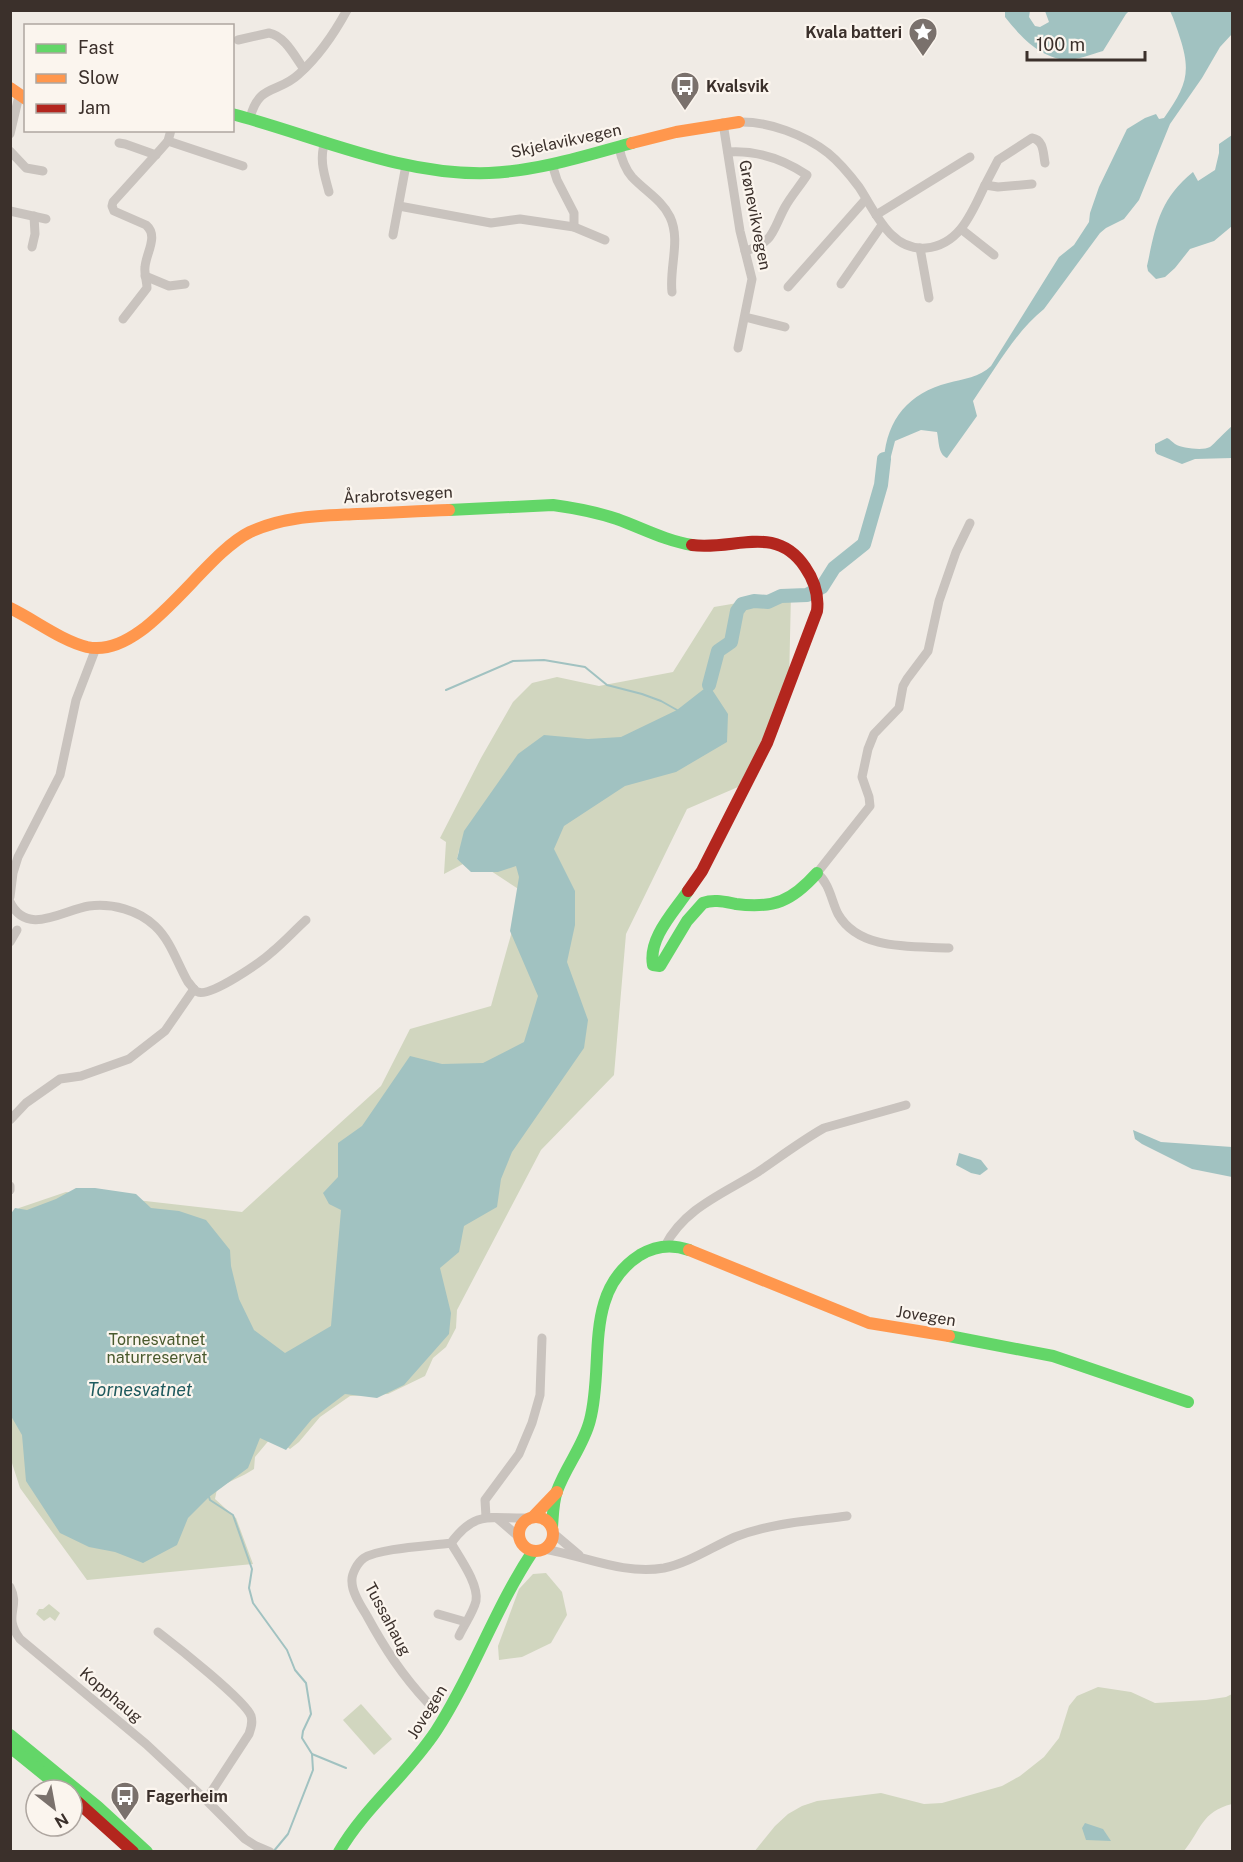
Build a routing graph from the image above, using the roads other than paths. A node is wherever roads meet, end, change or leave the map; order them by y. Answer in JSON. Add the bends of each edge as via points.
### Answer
{"nodes":[{"id":1,"x":347,"y":10,"type":"edge"},
{"id":2,"x":238,"y":40,"type":"dead end"},
{"id":3,"x":304,"y":69,"type":"junction"},
{"id":4,"x":18,"y":94,"type":"edge"},
{"id":5,"x":234,"y":114,"type":"edge"},
{"id":6,"x":250,"y":118,"type":"junction"},
{"id":7,"x":739,"y":122,"type":"joint"},
{"id":8,"x":723,"y":123,"type":"junction"},
{"id":9,"x":170,"y":132,"type":"edge"},
{"id":10,"x":10,"y":134,"type":"edge"},
{"id":11,"x":168,"y":141,"type":"junction"},
{"id":12,"x":325,"y":141,"type":"junction"},
{"id":13,"x":119,"y":143,"type":"dead end"},
{"id":14,"x":619,"y":147,"type":"junction"},
{"id":15,"x":10,"y":151,"type":"edge"},
{"id":16,"x":728,"y":152,"type":"junction"},
{"id":17,"x":156,"y":155,"type":"junction"},
{"id":18,"x":970,"y":157,"type":"dead end"},
{"id":19,"x":552,"y":164,"type":"junction"},
{"id":20,"x":1045,"y":164,"type":"dead end"},
{"id":21,"x":406,"y":165,"type":"junction"},
{"id":22,"x":243,"y":166,"type":"dead end"},
{"id":23,"x":43,"y":171,"type":"dead end"},
{"id":24,"x":1032,"y":184,"type":"dead end"},
{"id":25,"x":985,"y":185,"type":"junction"},
{"id":26,"x":329,"y":192,"type":"dead end"},
{"id":27,"x":866,"y":199,"type":"junction"},
{"id":28,"x":399,"y":206,"type":"junction"},
{"id":29,"x":10,"y":211,"type":"edge"},
{"id":30,"x":876,"y":215,"type":"junction"},
{"id":31,"x":34,"y":216,"type":"junction"},
{"id":32,"x":46,"y":219,"type":"dead end"},
{"id":33,"x":882,"y":225,"type":"junction"},
{"id":34,"x":574,"y":226,"type":"junction"},
{"id":35,"x":961,"y":229,"type":"junction"},
{"id":36,"x":393,"y":235,"type":"dead end"},
{"id":37,"x":605,"y":240,"type":"dead end"},
{"id":38,"x":32,"y":247,"type":"dead end"},
{"id":39,"x":920,"y":249,"type":"junction"},
{"id":40,"x":745,"y":251,"type":"junction"},
{"id":41,"x":994,"y":255,"type":"dead end"},
{"id":42,"x":145,"y":276,"type":"junction"},
{"id":43,"x":184,"y":284,"type":"dead end"},
{"id":44,"x":841,"y":284,"type":"dead end"},
{"id":45,"x":788,"y":287,"type":"dead end"},
{"id":46,"x":672,"y":291,"type":"dead end"},
{"id":47,"x":928,"y":298,"type":"dead end"},
{"id":48,"x":745,"y":317,"type":"junction"},
{"id":49,"x":123,"y":319,"type":"dead end"},
{"id":50,"x":785,"y":327,"type":"dead end"},
{"id":51,"x":738,"y":348,"type":"dead end"},
{"id":52,"x":970,"y":523,"type":"dead end"},
{"id":53,"x":10,"y":608,"type":"edge"},
{"id":54,"x":96,"y":648,"type":"junction"},
{"id":55,"x":817,"y":873,"type":"junction"},
{"id":56,"x":10,"y":900,"type":"edge"},
{"id":57,"x":306,"y":920,"type":"dead end"},
{"id":58,"x":17,"y":930,"type":"dead end"},
{"id":59,"x":10,"y":942,"type":"edge"},
{"id":60,"x":949,"y":948,"type":"dead end"},
{"id":61,"x":194,"y":989,"type":"junction"},
{"id":62,"x":906,"y":1105,"type":"dead end"},
{"id":63,"x":10,"y":1120,"type":"edge"},
{"id":64,"x":665,"y":1246,"type":"junction"},
{"id":65,"x":542,"y":1338,"type":"dead end"},
{"id":66,"x":1188,"y":1402,"type":"dead end"},
{"id":67,"x":557,"y":1492,"type":"junction"},
{"id":68,"x":847,"y":1516,"type":"dead end"},
{"id":69,"x":486,"y":1517,"type":"junction"},
{"id":70,"x":530,"y":1517,"type":"junction"},
{"id":71,"x":497,"y":1518,"type":"junction"},
{"id":72,"x":552,"y":1530,"type":"junction"},
{"id":73,"x":451,"y":1543,"type":"junction"},
{"id":74,"x":530,"y":1546,"type":"junction"},
{"id":75,"x":581,"y":1557,"type":"junction"},
{"id":76,"x":10,"y":1587,"type":"edge"},
{"id":77,"x":438,"y":1614,"type":"dead end"},
{"id":78,"x":466,"y":1622,"type":"junction"},
{"id":79,"x":158,"y":1632,"type":"dead end"},
{"id":80,"x":459,"y":1636,"type":"dead end"},
{"id":81,"x":428,"y":1702,"type":"dead end"},
{"id":82,"x":10,"y":1735,"type":"edge"},
{"id":83,"x":10,"y":1747,"type":"edge"},
{"id":84,"x":48,"y":1778,"type":"edge"},
{"id":85,"x":206,"y":1800,"type":"junction"},
{"id":86,"x":84,"y":1808,"type":"edge"},
{"id":87,"x":133,"y":1851,"type":"edge"},
{"id":88,"x":147,"y":1851,"type":"edge"},
{"id":89,"x":270,"y":1851,"type":"edge"},
{"id":90,"x":339,"y":1851,"type":"edge"}],
"edges":[{"from":1,"to":3,"type":"street","via":[[333,36]]},
{"from":2,"to":3,"type":"street","via":[[273,33]]},
{"from":3,"to":6,"type":"street","via":[[292,80],[262,94]]},
{"from":4,"to":10,"type":"street"},
{"from":5,"to":6,"type":"street","name":"Skjelavikvegen"},
{"from":6,"to":12,"type":"street","name":"Skjelavikvegen"},
{"from":7,"to":8,"type":"street","name":"Skjelavikvegen"},
{"from":7,"to":27,"type":"street","name":"Skjelavikvegen","via":[[754,122],[808,141],[828,153]]},
{"from":8,"to":14,"type":"street","name":"Skjelavikvegen"},
{"from":8,"to":16,"type":"street","name":"Grønevikvegen"},
{"from":9,"to":11,"type":"street"},
{"from":11,"to":17,"type":"street"},
{"from":11,"to":22,"type":"street"},
{"from":12,"to":21,"type":"street","name":"Skjelavikvegen"},
{"from":12,"to":26,"type":"street","via":[[322,165]]},
{"from":13,"to":17,"type":"street"},
{"from":14,"to":19,"type":"street","name":"Skjelavikvegen"},
{"from":14,"to":46,"type":"street","via":[[631,176],[664,207],[671,219]]},
{"from":15,"to":23,"type":"street","via":[[26,168]]},
{"from":16,"to":40,"type":"street","name":"Grønevikvegen"},
{"from":16,"to":40,"type":"street","via":[[771,157],[807,175],[785,207],[771,238]]},
{"from":17,"to":42,"type":"street","via":[[112,206],[118,214],[146,225],[152,232]]},
{"from":18,"to":30,"type":"street"},
{"from":19,"to":21,"type":"street","name":"Skjelavikvegen","via":[[481,173]]},
{"from":19,"to":34,"type":"street","via":[[574,213]]},
{"from":20,"to":25,"type":"street","via":[[1041,143],[1032,138],[996,162]]},
{"from":21,"to":28,"type":"street"},
{"from":24,"to":25,"type":"street"},
{"from":25,"to":35,"type":"street"},
{"from":27,"to":30,"type":"street","name":"Skjelavikvegen"},
{"from":27,"to":45,"type":"street"},
{"from":28,"to":34,"type":"street","via":[[491,223],[520,219]]},
{"from":28,"to":36,"type":"street"},
{"from":29,"to":31,"type":"street"},
{"from":30,"to":33,"type":"street","name":"Skjelavikvegen"},
{"from":31,"to":32,"type":"street"},
{"from":31,"to":38,"type":"street"},
{"from":33,"to":39,"type":"street","name":"Skjelavikvegen","via":[[899,241]]},
{"from":33,"to":44,"type":"street"},
{"from":34,"to":37,"type":"street"},
{"from":35,"to":39,"type":"street","via":[[946,243]]},
{"from":35,"to":41,"type":"street"},
{"from":39,"to":47,"type":"street"},
{"from":40,"to":48,"type":"street","name":"Grønevikvegen","via":[[752,279]]},
{"from":42,"to":43,"type":"street","via":[[169,286]]},
{"from":42,"to":49,"type":"street","via":[[145,292]]},
{"from":48,"to":50,"type":"street"},
{"from":48,"to":51,"type":"street","name":"Grønevikvegen"},
{"from":52,"to":55,"type":"street","via":[[939,602],[928,651],[903,686],[899,708],[874,734],[868,749],[862,777],[870,806]]},
{"from":53,"to":54,"type":"street","via":[[76,643]]},
{"from":54,"to":55,"type":"street","name":"Årabrotsvegen","via":[[110,648],[136,635],[239,538],[297,517],[524,505],[577,507],[681,544],[774,542],[800,558],[815,585],[815,618],[767,743],[702,871],[657,937],[651,954],[653,965],[660,966],[702,904],[717,901],[753,907],[772,905],[790,899]]},
{"from":54,"to":56,"type":"street","via":[[76,700],[60,775],[18,857]]},
{"from":55,"to":60,"type":"street","via":[[827,885],[838,914],[857,935],[877,942]]},
{"from":56,"to":61,"type":"street","via":[[17,912],[29,920],[91,906],[116,907],[134,913],[153,924],[166,939]]},
{"from":57,"to":61,"type":"street","via":[[256,964],[209,992]]},
{"from":58,"to":59,"type":"street"},
{"from":61,"to":63,"type":"street","via":[[165,1031],[129,1059],[60,1079],[26,1103]]},
{"from":62,"to":64,"type":"street","via":[[824,1128],[812,1135],[705,1202],[679,1225]]},
{"from":64,"to":66,"type":"street","name":"Jovegen","via":[[686,1249],[869,1323],[1053,1356]]},
{"from":64,"to":67,"type":"street","via":[[648,1251],[625,1268],[603,1303],[597,1328],[590,1421]]},
{"from":65,"to":69,"type":"street","via":[[540,1395],[532,1423],[519,1454],[486,1500]]},
{"from":67,"to":70,"type":"street"},
{"from":67,"to":72,"type":"street"},
{"from":68,"to":75,"type":"street","via":[[757,1530],[664,1568],[616,1567]]},
{"from":69,"to":71,"type":"street"},
{"from":69,"to":73,"type":"street","via":[[464,1527]]},
{"from":70,"to":71,"type":"street"},
{"from":70,"to":72,"type":"street","via":[[544,1518]]},
{"from":70,"to":74,"type":"street","via":[[520,1526]]},
{"from":71,"to":74,"type":"street"},
{"from":72,"to":74,"type":"street","via":[[550,1543]]},
{"from":72,"to":75,"type":"street"},
{"from":73,"to":78,"type":"street","via":[[476,1592]]},
{"from":73,"to":81,"type":"street","name":"Tussahaug","via":[[366,1557],[358,1563],[352,1581],[357,1598],[388,1654]]},
{"from":74,"to":75,"type":"street"},
{"from":74,"to":90,"type":"street","name":"Jovegen","via":[[436,1732],[404,1773],[360,1818]]},
{"from":76,"to":85,"type":"street","name":"Kopphaug","via":[[11,1626],[20,1639],[146,1744]]},
{"from":77,"to":78,"type":"street"},
{"from":78,"to":80,"type":"street"},
{"from":79,"to":85,"type":"street","via":[[238,1700],[252,1717],[249,1734]]},
{"from":82,"to":88,"type":"street"},
{"from":83,"to":84,"type":"street"},
{"from":85,"to":89,"type":"street","name":"Kopphaug","via":[[245,1839]]},
{"from":86,"to":87,"type":"street"}]}
